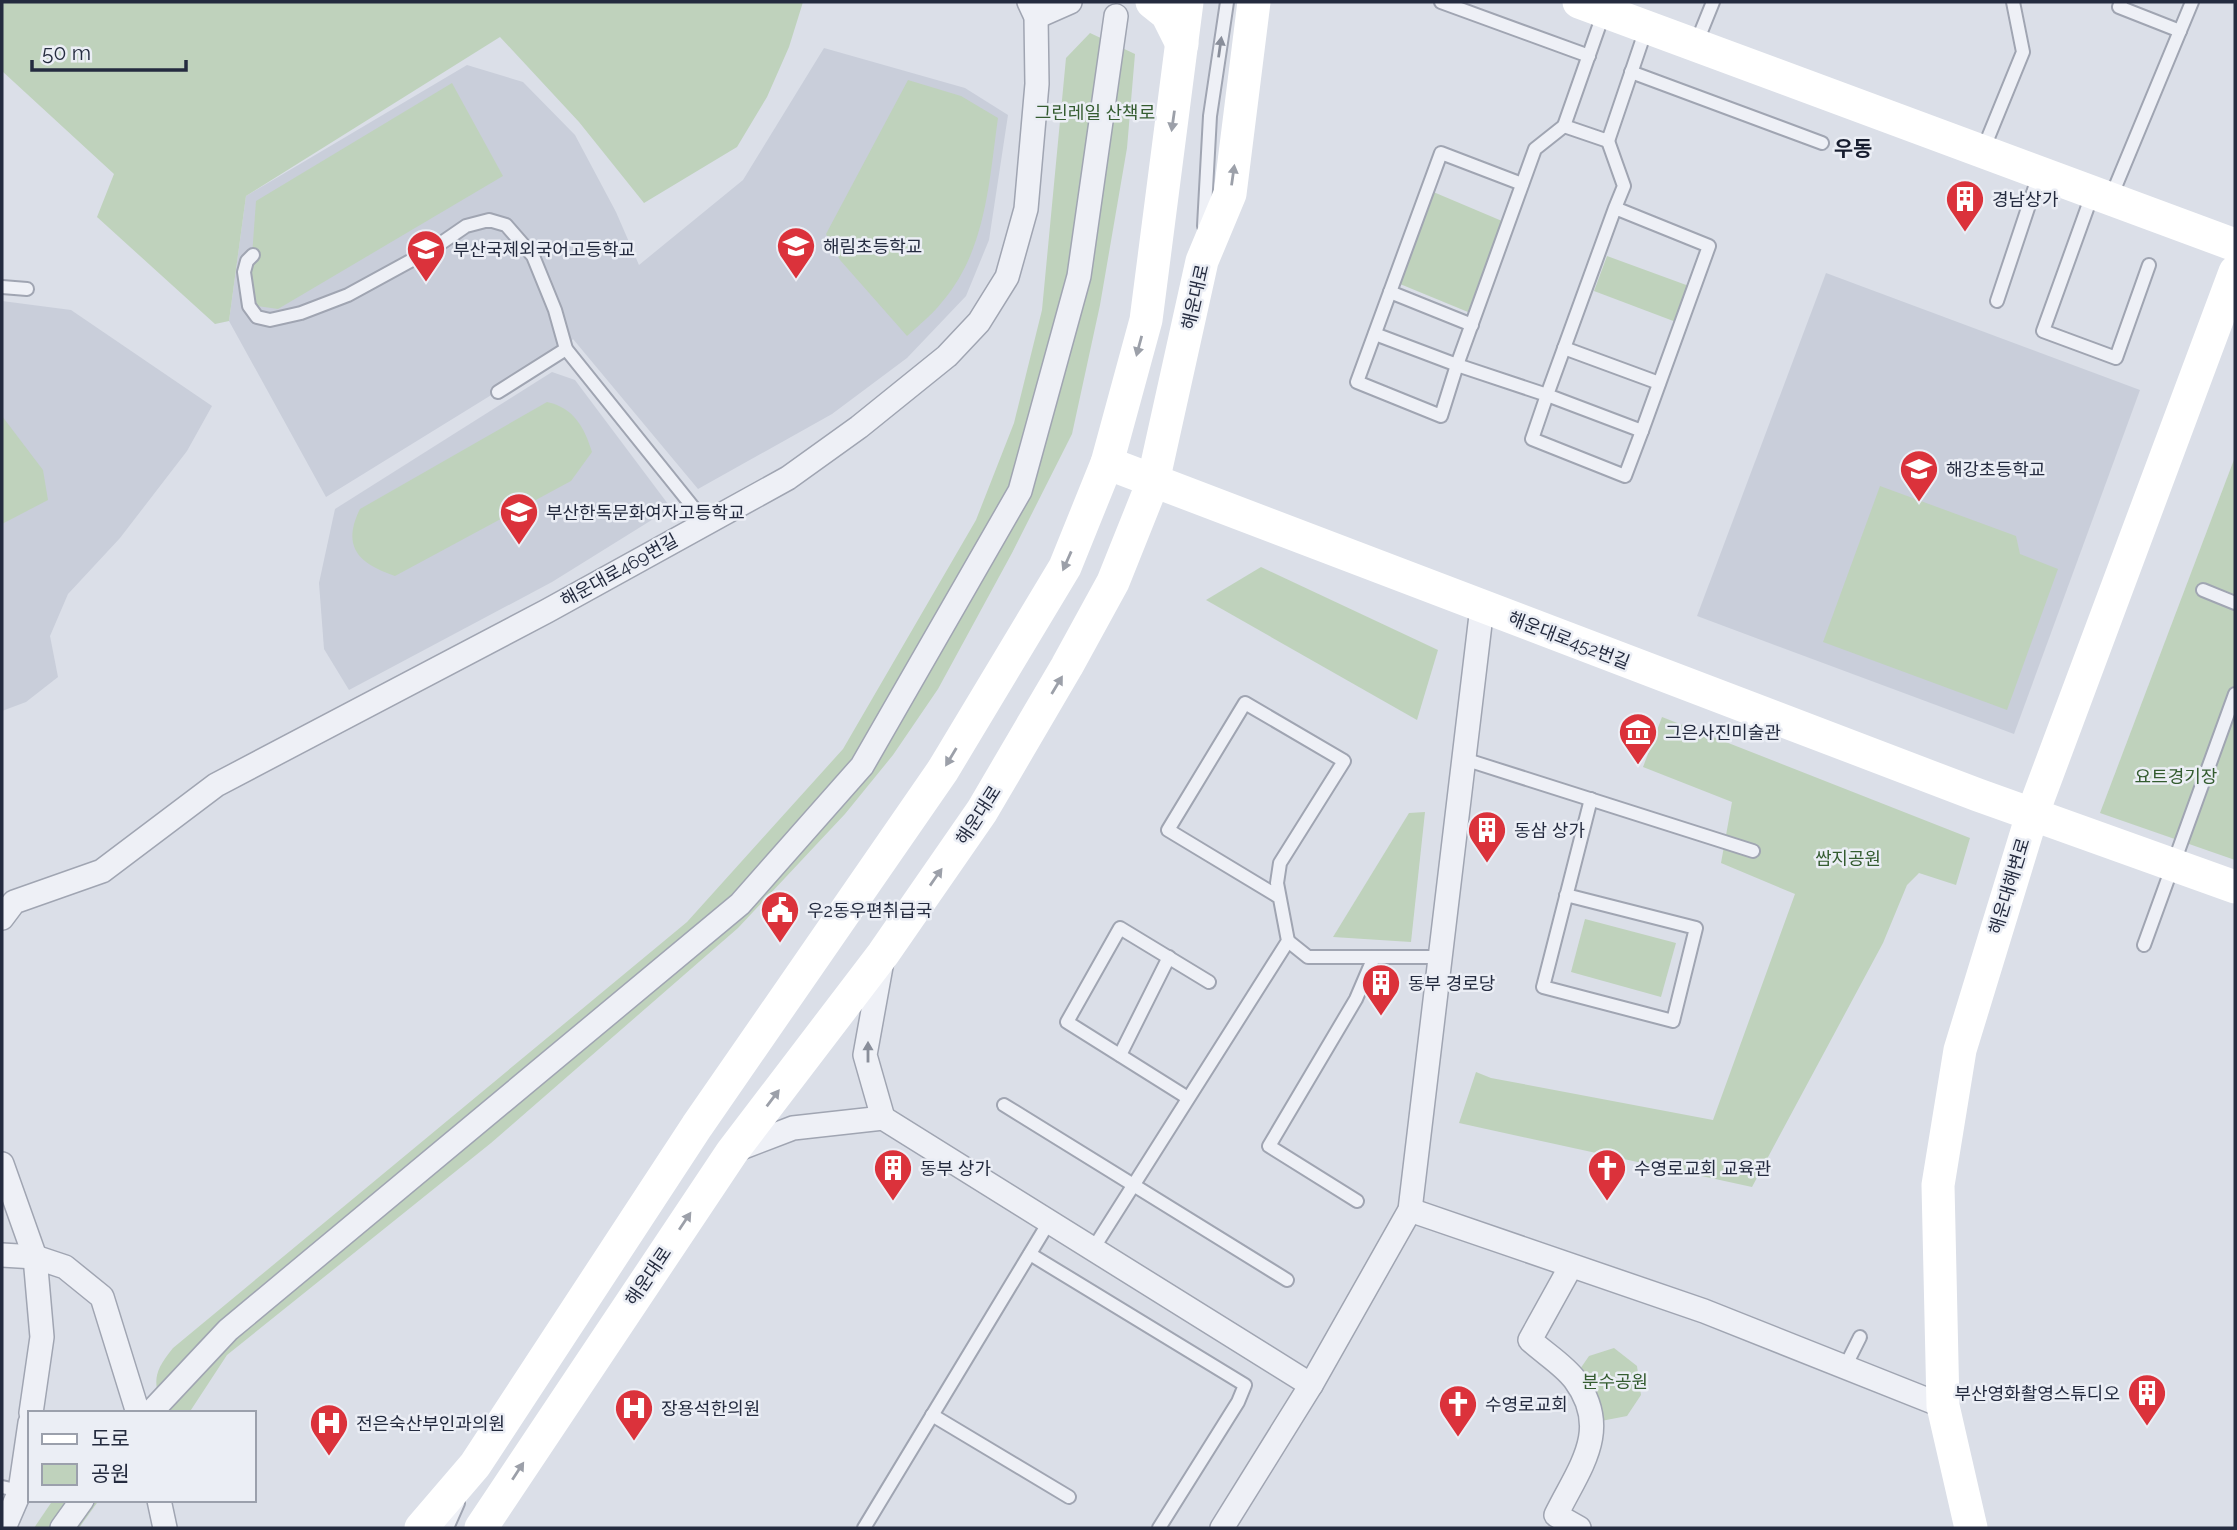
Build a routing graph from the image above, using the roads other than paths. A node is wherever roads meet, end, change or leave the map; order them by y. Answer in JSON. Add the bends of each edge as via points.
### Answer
{"nodes":[{"id":1,"x":1070,"y":2,"type":"edge"},
{"id":2,"x":1152,"y":2,"type":"edge"},
{"id":3,"x":1187,"y":2,"type":"edge"},
{"id":4,"x":1198,"y":2,"type":"edge"},
{"id":5,"x":1227,"y":2,"type":"edge"},
{"id":6,"x":1254,"y":2,"type":"edge"},
{"id":7,"x":1441,"y":2,"type":"edge"},
{"id":8,"x":1713,"y":2,"type":"edge"},
{"id":9,"x":2013,"y":2,"type":"edge"},
{"id":10,"x":2121,"y":2,"type":"edge"},
{"id":11,"x":2192,"y":2,"type":"edge"},
{"id":12,"x":1592,"y":6,"type":"edge"},
{"id":13,"x":1032,"y":10,"type":"edge"},
{"id":14,"x":1116,"y":16,"type":"dead end"},
{"id":15,"x":1646,"y":27,"type":"junction"},
{"id":16,"x":2179,"y":31,"type":"junction"},
{"id":17,"x":1696,"y":45,"type":"junction"},
{"id":18,"x":1182,"y":49,"type":"junction"},
{"id":19,"x":1589,"y":56,"type":"junction"},
{"id":20,"x":1631,"y":72,"type":"junction"},
{"id":21,"x":1564,"y":126,"type":"junction"},
{"id":22,"x":1608,"y":141,"type":"junction"},
{"id":23,"x":1822,"y":144,"type":"dead end"},
{"id":24,"x":1983,"y":151,"type":"junction"},
{"id":25,"x":2040,"y":172,"type":"junction"},
{"id":26,"x":1522,"y":184,"type":"junction"},
{"id":27,"x":2102,"y":195,"type":"junction"},
{"id":28,"x":1615,"y":208,"type":"junction"},
{"id":29,"x":2235,"y":245,"type":"edge"},
{"id":30,"x":253,"y":255,"type":"dead end"},
{"id":31,"x":1202,"y":261,"type":"junction"},
{"id":32,"x":2149,"y":265,"type":"dead end"},
{"id":33,"x":2235,"y":272,"type":"edge"},
{"id":34,"x":2,"y":287,"type":"edge"},
{"id":35,"x":27,"y":289,"type":"dead end"},
{"id":36,"x":1390,"y":292,"type":"junction"},
{"id":37,"x":1997,"y":301,"type":"dead end"},
{"id":38,"x":1472,"y":325,"type":"junction"},
{"id":39,"x":1375,"y":334,"type":"junction"},
{"id":40,"x":1564,"y":348,"type":"junction"},
{"id":41,"x":566,"y":349,"type":"junction"},
{"id":42,"x":1457,"y":365,"type":"junction"},
{"id":43,"x":1659,"y":383,"type":"junction"},
{"id":44,"x":498,"y":391,"type":"dead end"},
{"id":45,"x":1547,"y":395,"type":"junction"},
{"id":46,"x":1642,"y":431,"type":"junction"},
{"id":47,"x":1107,"y":463,"type":"junction"},
{"id":48,"x":1153,"y":482,"type":"junction"},
{"id":49,"x":705,"y":522,"type":"junction"},
{"id":50,"x":2203,"y":590,"type":"dead end"},
{"id":51,"x":2235,"y":603,"type":"edge"},
{"id":52,"x":1482,"y":607,"type":"junction"},
{"id":53,"x":2235,"y":694,"type":"edge"},
{"id":54,"x":1464,"y":759,"type":"junction"},
{"id":55,"x":1591,"y":799,"type":"junction"},
{"id":56,"x":2032,"y":815,"type":"junction"},
{"id":57,"x":1753,"y":851,"type":"dead end"},
{"id":58,"x":2173,"y":864,"type":"junction"},
{"id":59,"x":2235,"y":887,"type":"edge"},
{"id":60,"x":1566,"y":895,"type":"junction"},
{"id":61,"x":1279,"y":897,"type":"dead end"},
{"id":62,"x":2,"y":918,"type":"edge"},
{"id":63,"x":1288,"y":941,"type":"junction"},
{"id":64,"x":2144,"y":945,"type":"dead end"},
{"id":65,"x":883,"y":954,"type":"junction"},
{"id":66,"x":1169,"y":957,"type":"junction"},
{"id":67,"x":1374,"y":957,"type":"junction"},
{"id":68,"x":1440,"y":957,"type":"junction"},
{"id":69,"x":1209,"y":982,"type":"dead end"},
{"id":70,"x":1120,"y":1055,"type":"junction"},
{"id":71,"x":1188,"y":1098,"type":"junction"},
{"id":72,"x":1003,"y":1105,"type":"dead end"},
{"id":73,"x":883,"y":1118,"type":"junction"},
{"id":74,"x":732,"y":1152,"type":"junction"},
{"id":75,"x":2,"y":1164,"type":"edge"},
{"id":76,"x":1133,"y":1185,"type":"junction"},
{"id":77,"x":1357,"y":1201,"type":"dead end"},
{"id":78,"x":1410,"y":1210,"type":"junction"},
{"id":79,"x":1049,"y":1222,"type":"junction"},
{"id":80,"x":1093,"y":1249,"type":"junction"},
{"id":81,"x":1030,"y":1254,"type":"junction"},
{"id":82,"x":2,"y":1255,"type":"edge"},
{"id":83,"x":35,"y":1257,"type":"junction"},
{"id":84,"x":1571,"y":1266,"type":"junction"},
{"id":85,"x":1287,"y":1280,"type":"dead end"},
{"id":86,"x":1860,"y":1337,"type":"dead end"},
{"id":87,"x":1845,"y":1367,"type":"junction"},
{"id":88,"x":1311,"y":1385,"type":"junction"},
{"id":89,"x":1943,"y":1406,"type":"junction"},
{"id":90,"x":31,"y":1411,"type":"edge"},
{"id":91,"x":137,"y":1411,"type":"edge"},
{"id":92,"x":152,"y":1411,"type":"edge"},
{"id":93,"x":933,"y":1415,"type":"junction"},
{"id":94,"x":28,"y":1430,"type":"edge"},
{"id":95,"x":475,"y":1465,"type":"junction"},
{"id":96,"x":11,"y":1489,"type":"edge"},
{"id":97,"x":1069,"y":1497,"type":"dead end"},
{"id":98,"x":81,"y":1502,"type":"edge"},
{"id":99,"x":159,"y":1502,"type":"edge"},
{"id":100,"x":4,"y":1528,"type":"edge"},
{"id":101,"x":62,"y":1528,"type":"edge"},
{"id":102,"x":165,"y":1528,"type":"edge"},
{"id":103,"x":421,"y":1528,"type":"edge"},
{"id":104,"x":447,"y":1528,"type":"edge"},
{"id":105,"x":481,"y":1528,"type":"edge"},
{"id":106,"x":864,"y":1528,"type":"edge"},
{"id":107,"x":1159,"y":1528,"type":"edge"},
{"id":108,"x":1222,"y":1528,"type":"edge"},
{"id":109,"x":1579,"y":1528,"type":"edge"},
{"id":110,"x":1970,"y":1528,"type":"edge"}],
"edges":[{"from":1,"to":13,"type":"street"},
{"from":2,"to":18,"type":"main road","via":[[1167,14]]},
{"from":3,"to":18,"type":"main road"},
{"from":4,"to":18,"type":"lane"},
{"from":31,"to":5,"type":"lane","one_way":true,"via":[[1210,116]]},
{"from":31,"to":6,"type":"main road","name":"해운대로","one_way":true,"via":[[1230,194]]},
{"from":7,"to":19,"type":"lane"},
{"from":8,"to":17,"type":"lane"},
{"from":9,"to":24,"type":"lane","via":[[2023,52]]},
{"from":10,"to":16,"type":"lane","via":[[2119,7]]},
{"from":11,"to":16,"type":"lane"},
{"from":12,"to":15,"type":"main road"},
{"from":12,"to":19,"type":"lane"},
{"from":13,"to":49,"type":"street","name":"해운대로469번길","via":[[1037,84],[1026,209],[1007,277],[979,322],[947,356],[859,427],[788,478]]},
{"from":14,"to":92,"type":"street","via":[[1079,276],[1020,491],[862,766],[740,904],[228,1330]]},
{"from":15,"to":17,"type":"main road"},
{"from":15,"to":20,"type":"lane"},
{"from":16,"to":27,"type":"lane"},
{"from":17,"to":24,"type":"main road"},
{"from":18,"to":47,"type":"main road","one_way":true,"via":[[1146,320]]},
{"from":19,"to":21,"type":"lane"},
{"from":20,"to":22,"type":"lane"},
{"from":20,"to":23,"type":"lane"},
{"from":21,"to":22,"type":"lane"},
{"from":21,"to":26,"type":"lane","via":[[1535,149]]},
{"from":22,"to":28,"type":"lane","via":[[1624,186]]},
{"from":24,"to":25,"type":"main road"},
{"from":25,"to":27,"type":"main road"},
{"from":25,"to":37,"type":"lane"},
{"from":26,"to":36,"type":"lane","via":[[1441,153]]},
{"from":26,"to":38,"type":"lane"},
{"from":27,"to":29,"type":"main road"},
{"from":27,"to":32,"type":"lane","via":[[2043,331],[2116,358]]},
{"from":28,"to":40,"type":"lane"},
{"from":28,"to":43,"type":"lane","via":[[1709,246]]},
{"from":30,"to":41,"type":"lane","via":[[244,272],[248,306],[257,317],[270,320],[348,296],[466,226],[489,220],[519,236],[533,256]]},
{"from":31,"to":48,"type":"main road","name":"해운대로"},
{"from":33,"to":56,"type":"main road","name":"해운대해변로"},
{"from":34,"to":35,"type":"lane"},
{"from":36,"to":38,"type":"lane"},
{"from":36,"to":39,"type":"lane"},
{"from":38,"to":42,"type":"lane"},
{"from":39,"to":42,"type":"lane"},
{"from":39,"to":42,"type":"lane","via":[[1357,382],[1441,416]]},
{"from":40,"to":43,"type":"lane"},
{"from":40,"to":45,"type":"lane"},
{"from":41,"to":44,"type":"lane"},
{"from":41,"to":49,"type":"lane"},
{"from":42,"to":45,"type":"lane"},
{"from":43,"to":46,"type":"lane"},
{"from":45,"to":46,"type":"lane"},
{"from":45,"to":46,"type":"lane","via":[[1532,439],[1625,476]]},
{"from":47,"to":48,"type":"main road","name":"해운대로452번길"},
{"from":47,"to":95,"type":"main road","one_way":true,"via":[[1065,568],[943,770],[697,1126]]},
{"from":48,"to":52,"type":"main road","name":"해운대로452번길"},
{"from":65,"to":48,"type":"main road","name":"해운대로","one_way":true,"via":[[982,811],[1068,666],[1113,582]]},
{"from":49,"to":62,"type":"street","name":"해운대로469번길","via":[[547,611],[216,785],[102,871],[14,902]]},
{"from":50,"to":51,"type":"lane"},
{"from":52,"to":54,"type":"street"},
{"from":52,"to":56,"type":"main road","name":"해운대로452번길"},
{"from":53,"to":58,"type":"lane"},
{"from":54,"to":55,"type":"lane"},
{"from":54,"to":68,"type":"street"},
{"from":55,"to":57,"type":"lane"},
{"from":55,"to":60,"type":"lane"},
{"from":56,"to":58,"type":"main road","name":"해운대로452번길"},
{"from":56,"to":89,"type":"main road","name":"해운대해변로","via":[[1960,1050],[1938,1185]]},
{"from":58,"to":59,"type":"main road","name":"해운대로452번길"},
{"from":58,"to":64,"type":"lane"},
{"from":60,"to":60,"type":"lane","via":[[1544,988],[1673,1021],[1696,928]]},
{"from":61,"to":63,"type":"lane","via":[[1168,830],[1245,702],[1344,761],[1280,863],[1277,883]]},
{"from":63,"to":67,"type":"lane","via":[[1308,957]]},
{"from":63,"to":71,"type":"lane"},
{"from":73,"to":65,"type":"street","one_way":true,"via":[[865,1055]]},
{"from":74,"to":65,"type":"main road","name":"해운대로","one_way":true},
{"from":66,"to":69,"type":"lane"},
{"from":66,"to":70,"type":"lane"},
{"from":66,"to":70,"type":"lane","via":[[1120,928],[1067,1022]]},
{"from":67,"to":68,"type":"lane"},
{"from":67,"to":77,"type":"lane","via":[[1356,999],[1269,1146]]},
{"from":68,"to":78,"type":"street"},
{"from":70,"to":71,"type":"lane"},
{"from":71,"to":76,"type":"lane"},
{"from":72,"to":76,"type":"lane"},
{"from":73,"to":74,"type":"street","via":[[793,1128]]},
{"from":73,"to":79,"type":"street"},
{"from":105,"to":74,"type":"main road","name":"해운대로","one_way":true},
{"from":75,"to":83,"type":"street"},
{"from":76,"to":80,"type":"lane"},
{"from":76,"to":85,"type":"lane"},
{"from":78,"to":84,"type":"street"},
{"from":78,"to":88,"type":"street"},
{"from":79,"to":80,"type":"street"},
{"from":79,"to":81,"type":"lane"},
{"from":80,"to":88,"type":"street"},
{"from":81,"to":93,"type":"lane"},
{"from":81,"to":107,"type":"lane","via":[[1245,1385]]},
{"from":82,"to":83,"type":"street"},
{"from":83,"to":90,"type":"street","via":[[42,1337]]},
{"from":83,"to":91,"type":"street","via":[[65,1267],[102,1297]]},
{"from":84,"to":87,"type":"street","via":[[1704,1311]]},
{"from":84,"to":109,"type":"street","via":[[1530,1340],[1575,1380],[1594,1418],[1590,1448],[1556,1516]]},
{"from":86,"to":87,"type":"lane"},
{"from":87,"to":89,"type":"street"},
{"from":88,"to":108,"type":"street"},
{"from":89,"to":110,"type":"main road","name":"해운대해변로"},
{"from":93,"to":97,"type":"lane"},
{"from":93,"to":106,"type":"lane"},
{"from":94,"to":96,"type":"street"},
{"from":95,"to":103,"type":"main road"},
{"from":95,"to":104,"type":"lane"},
{"from":96,"to":100,"type":"street"},
{"from":98,"to":101,"type":"street"},
{"from":99,"to":102,"type":"street"}]}
